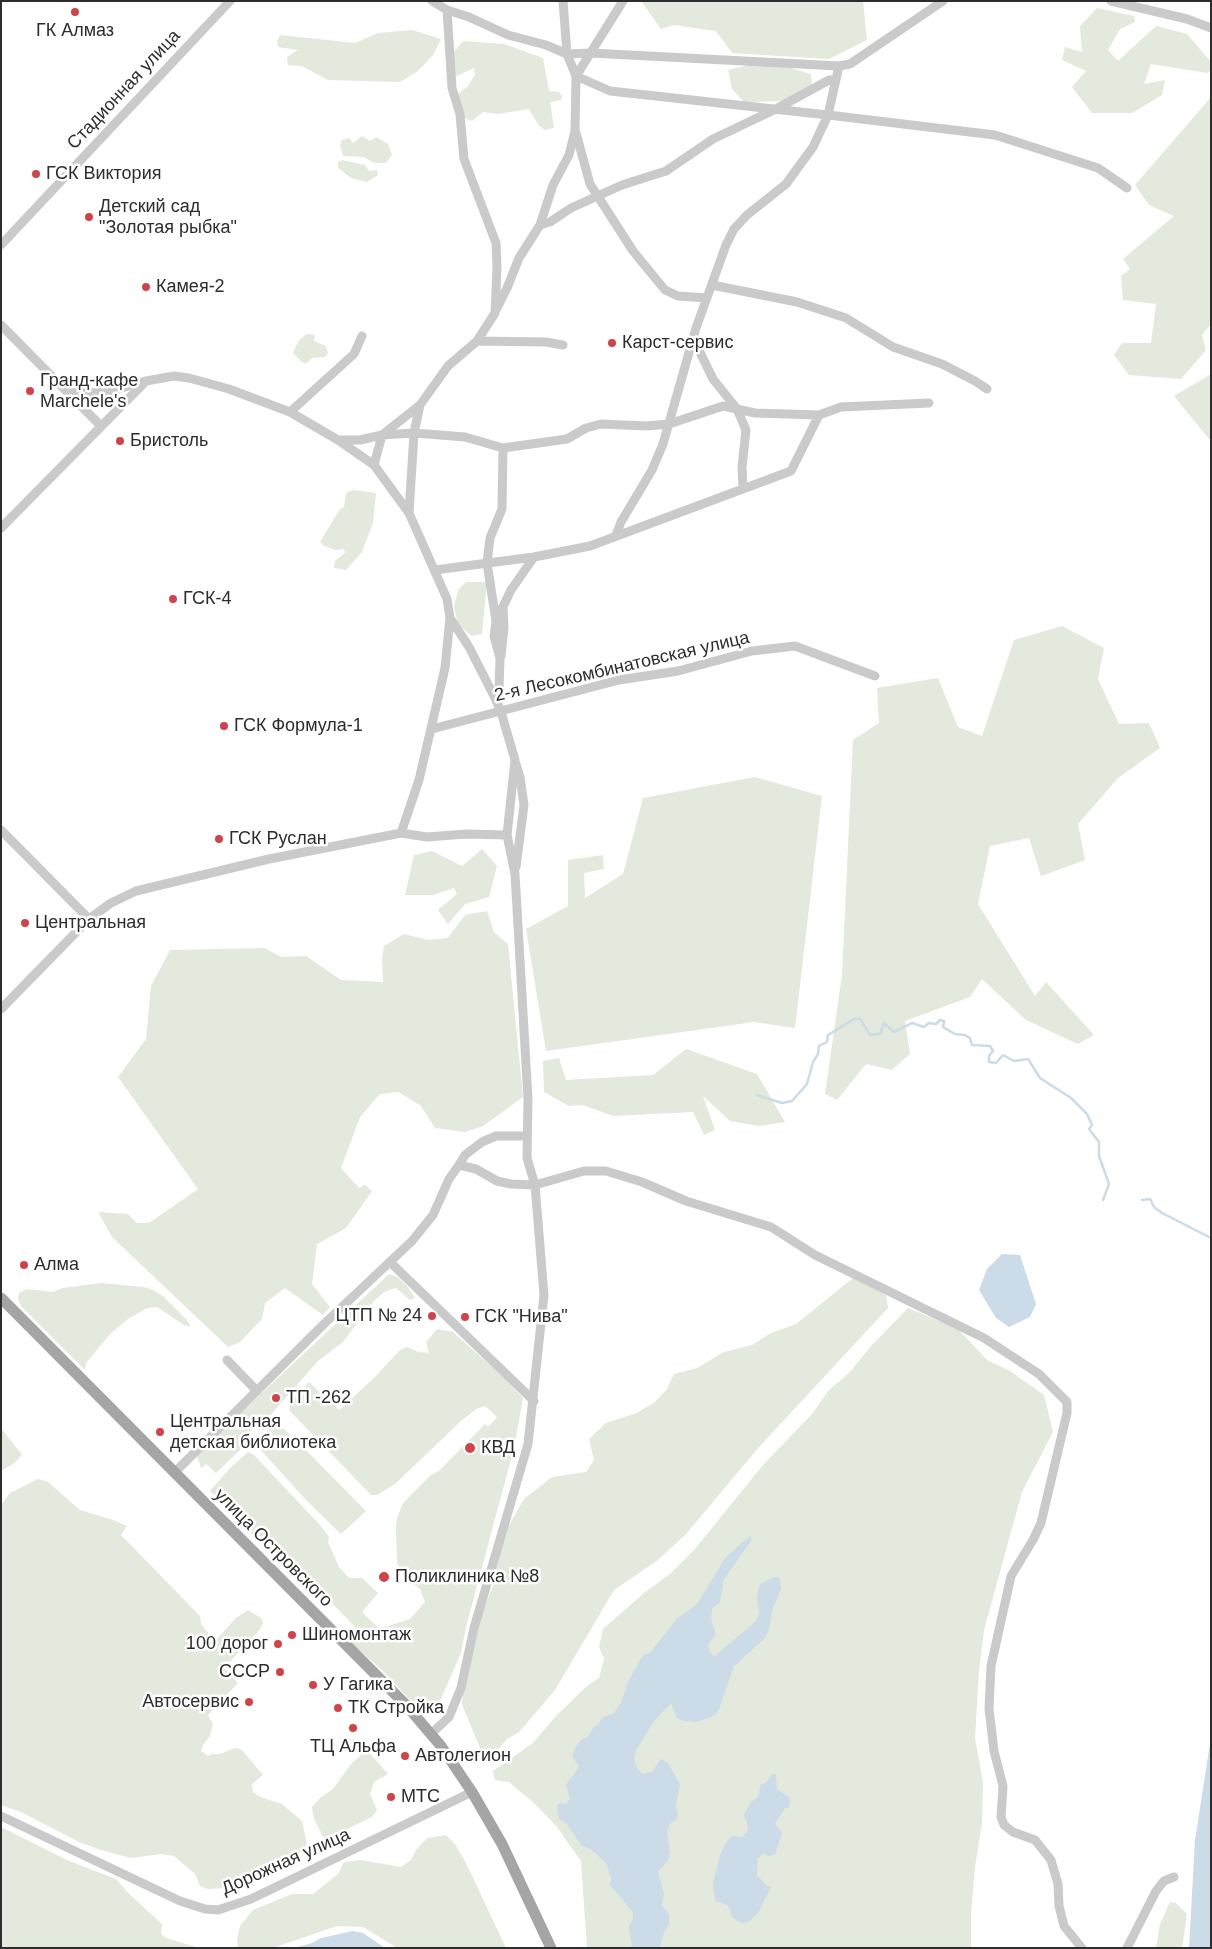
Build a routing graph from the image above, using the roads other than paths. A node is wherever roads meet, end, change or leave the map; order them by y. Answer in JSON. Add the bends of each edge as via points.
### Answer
{"nodes":[{"id":1,"x":230,"y":1,"type":"edge"},
{"id":2,"x":432,"y":1,"type":"edge"},
{"id":3,"x":563,"y":1,"type":"edge"},
{"id":4,"x":622,"y":1,"type":"edge"},
{"id":5,"x":943,"y":1,"type":"edge"},
{"id":6,"x":1111,"y":1,"type":"edge"},
{"id":7,"x":447,"y":10,"type":"junction"},
{"id":8,"x":1187,"y":20,"type":"junction"},
{"id":9,"x":1211,"y":22,"type":"edge"},
{"id":10,"x":1211,"y":28,"type":"edge"},
{"id":11,"x":591,"y":53,"type":"junction"},
{"id":12,"x":567,"y":54,"type":"junction"},
{"id":13,"x":839,"y":66,"type":"junction"},
{"id":14,"x":576,"y":76,"type":"junction"},
{"id":15,"x":834,"y":80,"type":"junction"},
{"id":16,"x":776,"y":110,"type":"junction"},
{"id":17,"x":828,"y":115,"type":"junction"},
{"id":18,"x":575,"y":131,"type":"junction"},
{"id":19,"x":1127,"y":188,"type":"dead end"},
{"id":20,"x":598,"y":195,"type":"junction"},
{"id":21,"x":540,"y":225,"type":"junction"},
{"id":22,"x":1,"y":245,"type":"edge"},
{"id":23,"x":712,"y":285,"type":"junction"},
{"id":24,"x":707,"y":298,"type":"junction"},
{"id":25,"x":494,"y":313,"type":"junction"},
{"id":26,"x":1,"y":325,"type":"edge"},
{"id":27,"x":362,"y":336,"type":"dead end"},
{"id":28,"x":694,"y":338,"type":"junction"},
{"id":29,"x":477,"y":341,"type":"junction"},
{"id":30,"x":563,"y":345,"type":"dead end"},
{"id":31,"x":146,"y":381,"type":"junction"},
{"id":32,"x":987,"y":389,"type":"dead end"},
{"id":33,"x":66,"y":390,"type":"junction"},
{"id":34,"x":928,"y":403,"type":"dead end"},
{"id":35,"x":420,"y":404,"type":"junction"},
{"id":36,"x":738,"y":409,"type":"junction"},
{"id":37,"x":290,"y":412,"type":"junction"},
{"id":38,"x":819,"y":416,"type":"junction"},
{"id":39,"x":669,"y":424,"type":"junction"},
{"id":40,"x":101,"y":426,"type":"junction"},
{"id":41,"x":414,"y":433,"type":"junction"},
{"id":42,"x":382,"y":435,"type":"junction"},
{"id":43,"x":338,"y":440,"type":"junction"},
{"id":44,"x":503,"y":448,"type":"junction"},
{"id":45,"x":374,"y":465,"type":"junction"},
{"id":46,"x":743,"y":489,"type":"junction"},
{"id":47,"x":409,"y":513,"type":"junction"},
{"id":48,"x":1,"y":528,"type":"edge"},
{"id":49,"x":616,"y":536,"type":"junction"},
{"id":50,"x":534,"y":557,"type":"junction"},
{"id":51,"x":487,"y":563,"type":"junction"},
{"id":52,"x":435,"y":570,"type":"junction"},
{"id":53,"x":503,"y":607,"type":"junction"},
{"id":54,"x":450,"y":618,"type":"junction"},
{"id":55,"x":496,"y":621,"type":"junction"},
{"id":56,"x":500,"y":658,"type":"junction"},
{"id":57,"x":875,"y":676,"type":"dead end"},
{"id":58,"x":496,"y":698,"type":"junction"},
{"id":59,"x":501,"y":712,"type":"junction"},
{"id":60,"x":432,"y":729,"type":"junction"},
{"id":61,"x":515,"y":760,"type":"junction"},
{"id":62,"x":1,"y":830,"type":"edge"},
{"id":63,"x":401,"y":833,"type":"junction"},
{"id":64,"x":507,"y":835,"type":"junction"},
{"id":65,"x":515,"y":874,"type":"junction"},
{"id":66,"x":89,"y":919,"type":"junction"},
{"id":67,"x":1,"y":1009,"type":"edge"},
{"id":68,"x":527,"y":1136,"type":"junction"},
{"id":69,"x":460,"y":1165,"type":"junction"},
{"id":70,"x":535,"y":1185,"type":"junction"},
{"id":71,"x":390,"y":1262,"type":"junction"},
{"id":72,"x":1,"y":1298,"type":"edge"},
{"id":73,"x":227,"y":1360,"type":"dead end"},
{"id":74,"x":257,"y":1391,"type":"junction"},
{"id":75,"x":534,"y":1401,"type":"junction"},
{"id":76,"x":174,"y":1473,"type":"junction"},
{"id":77,"x":432,"y":1734,"type":"junction"},
{"id":78,"x":472,"y":1792,"type":"junction"},
{"id":79,"x":1,"y":1816,"type":"edge"},
{"id":80,"x":1174,"y":1877,"type":"dead end"},
{"id":81,"x":551,"y":1948,"type":"edge"},
{"id":82,"x":1082,"y":1948,"type":"edge"},
{"id":83,"x":1127,"y":1948,"type":"edge"}],
"edges":[{"from":1,"to":22,"type":"street","name":"Стадионная улица"},
{"from":2,"to":7,"type":"street"},
{"from":3,"to":12,"type":"street"},
{"from":4,"to":11,"type":"street"},
{"from":5,"to":13,"type":"street","via":[[850,64]]},
{"from":6,"to":8,"type":"street"},
{"from":7,"to":12,"type":"street"},
{"from":7,"to":25,"type":"street","via":[[452,88],[460,114],[464,159],[496,243],[498,267]]},
{"from":8,"to":9,"type":"street"},
{"from":8,"to":10,"type":"street"},
{"from":11,"to":12,"type":"street"},
{"from":11,"to":13,"type":"street"},
{"from":11,"to":14,"type":"street"},
{"from":12,"to":14,"type":"street"},
{"from":13,"to":15,"type":"street"},
{"from":14,"to":16,"type":"street","via":[[610,91]]},
{"from":14,"to":18,"type":"street"},
{"from":15,"to":16,"type":"street"},
{"from":15,"to":17,"type":"street"},
{"from":16,"to":17,"type":"street"},
{"from":16,"to":20,"type":"street","via":[[713,139],[666,171]]},
{"from":17,"to":19,"type":"street","via":[[995,135],[1098,168]]},
{"from":17,"to":23,"type":"street","via":[[813,146],[786,184],[734,229]]},
{"from":18,"to":20,"type":"street","via":[[590,184]]},
{"from":18,"to":21,"type":"street","via":[[569,155],[553,185]]},
{"from":20,"to":21,"type":"street"},
{"from":20,"to":24,"type":"street","via":[[632,251],[665,290],[678,296]]},
{"from":21,"to":25,"type":"street","via":[[519,258]]},
{"from":23,"to":24,"type":"street"},
{"from":23,"to":32,"type":"street","via":[[797,302],[846,318],[893,347],[942,364]]},
{"from":24,"to":28,"type":"street"},
{"from":25,"to":29,"type":"street"},
{"from":26,"to":33,"type":"street"},
{"from":27,"to":37,"type":"street","via":[[354,354]]},
{"from":28,"to":36,"type":"street","via":[[713,379]]},
{"from":28,"to":39,"type":"street"},
{"from":29,"to":30,"type":"street"},
{"from":29,"to":35,"type":"street","via":[[448,366]]},
{"from":31,"to":33,"type":"street","via":[[111,391]]},
{"from":31,"to":37,"type":"street","via":[[174,376],[189,378],[229,388]]},
{"from":31,"to":40,"type":"street"},
{"from":33,"to":40,"type":"street"},
{"from":34,"to":38,"type":"street","via":[[841,407]]},
{"from":35,"to":41,"type":"street"},
{"from":35,"to":42,"type":"street"},
{"from":36,"to":38,"type":"street","via":[[754,413]]},
{"from":36,"to":39,"type":"street","via":[[723,406]]},
{"from":36,"to":46,"type":"street","via":[[746,430]]},
{"from":37,"to":43,"type":"street"},
{"from":38,"to":46,"type":"street","via":[[792,471]]},
{"from":39,"to":44,"type":"street","via":[[601,424],[567,439]]},
{"from":39,"to":49,"type":"street","via":[[652,470]]},
{"from":40,"to":48,"type":"street"},
{"from":41,"to":42,"type":"street"},
{"from":41,"to":44,"type":"street","via":[[465,438]]},
{"from":41,"to":47,"type":"street"},
{"from":42,"to":43,"type":"street"},
{"from":42,"to":45,"type":"street"},
{"from":43,"to":45,"type":"street"},
{"from":44,"to":51,"type":"street","via":[[502,509],[490,538]]},
{"from":45,"to":47,"type":"street"},
{"from":46,"to":49,"type":"street"},
{"from":47,"to":52,"type":"street"},
{"from":49,"to":50,"type":"street","via":[[590,546]]},
{"from":50,"to":51,"type":"street"},
{"from":50,"to":53,"type":"street"},
{"from":51,"to":52,"type":"street"},
{"from":51,"to":55,"type":"street"},
{"from":52,"to":54,"type":"street","via":[[447,599]]},
{"from":53,"to":55,"type":"street"},
{"from":53,"to":56,"type":"street"},
{"from":54,"to":58,"type":"street"},
{"from":54,"to":60,"type":"street","via":[[445,668]]},
{"from":55,"to":56,"type":"street","via":[[494,636]]},
{"from":56,"to":58,"type":"street"},
{"from":57,"to":59,"type":"street","name":"2-я Лесокомбинатовская улица","via":[[795,646],[752,651],[678,671],[619,680]]},
{"from":58,"to":59,"type":"street"},
{"from":59,"to":60,"type":"street","name":"2-я Лесокомбинатовская улица"},
{"from":59,"to":61,"type":"street"},
{"from":60,"to":63,"type":"street"},
{"from":61,"to":64,"type":"street"},
{"from":61,"to":65,"type":"street","via":[[524,805]]},
{"from":62,"to":66,"type":"street"},
{"from":63,"to":64,"type":"street","via":[[428,837]]},
{"from":63,"to":66,"type":"street","via":[[269,859],[136,891]]},
{"from":64,"to":65,"type":"street"},
{"from":65,"to":68,"type":"street","via":[[528,1099]]},
{"from":66,"to":67,"type":"street"},
{"from":68,"to":69,"type":"street","via":[[496,1136],[482,1142],[465,1156]]},
{"from":68,"to":70,"type":"street","via":[[527,1158]]},
{"from":69,"to":70,"type":"street","via":[[511,1184]]},
{"from":69,"to":71,"type":"street","via":[[449,1179],[433,1215]]},
{"from":70,"to":75,"type":"street","via":[[544,1295]]},
{"from":70,"to":82,"type":"street","via":[[584,1171],[606,1171],[771,1227],[815,1255],[984,1338],[1039,1374],[1068,1402],[1041,1523],[1034,1540],[1010,1576],[991,1666],[989,1709],[994,1751],[1003,1786],[1000,1817],[1013,1832],[1035,1840],[1051,1860],[1064,1926]]},
{"from":71,"to":74,"type":"street"},
{"from":71,"to":75,"type":"street"},
{"from":72,"to":76,"type":"main road","name":"улица Островского"},
{"from":73,"to":74,"type":"street"},
{"from":74,"to":76,"type":"street"},
{"from":75,"to":77,"type":"street","via":[[528,1444],[474,1628],[461,1688],[449,1717]]},
{"from":76,"to":77,"type":"main road","name":"улица Островского"},
{"from":77,"to":78,"type":"main road","name":"улица Островского"},
{"from":78,"to":79,"type":"street","name":"Дорожная улица","via":[[252,1899],[218,1910],[180,1901]]},
{"from":78,"to":81,"type":"main road","name":"улица Островского","via":[[502,1844]]},
{"from":80,"to":83,"type":"street","via":[[1164,1881],[1156,1891]]}]}
